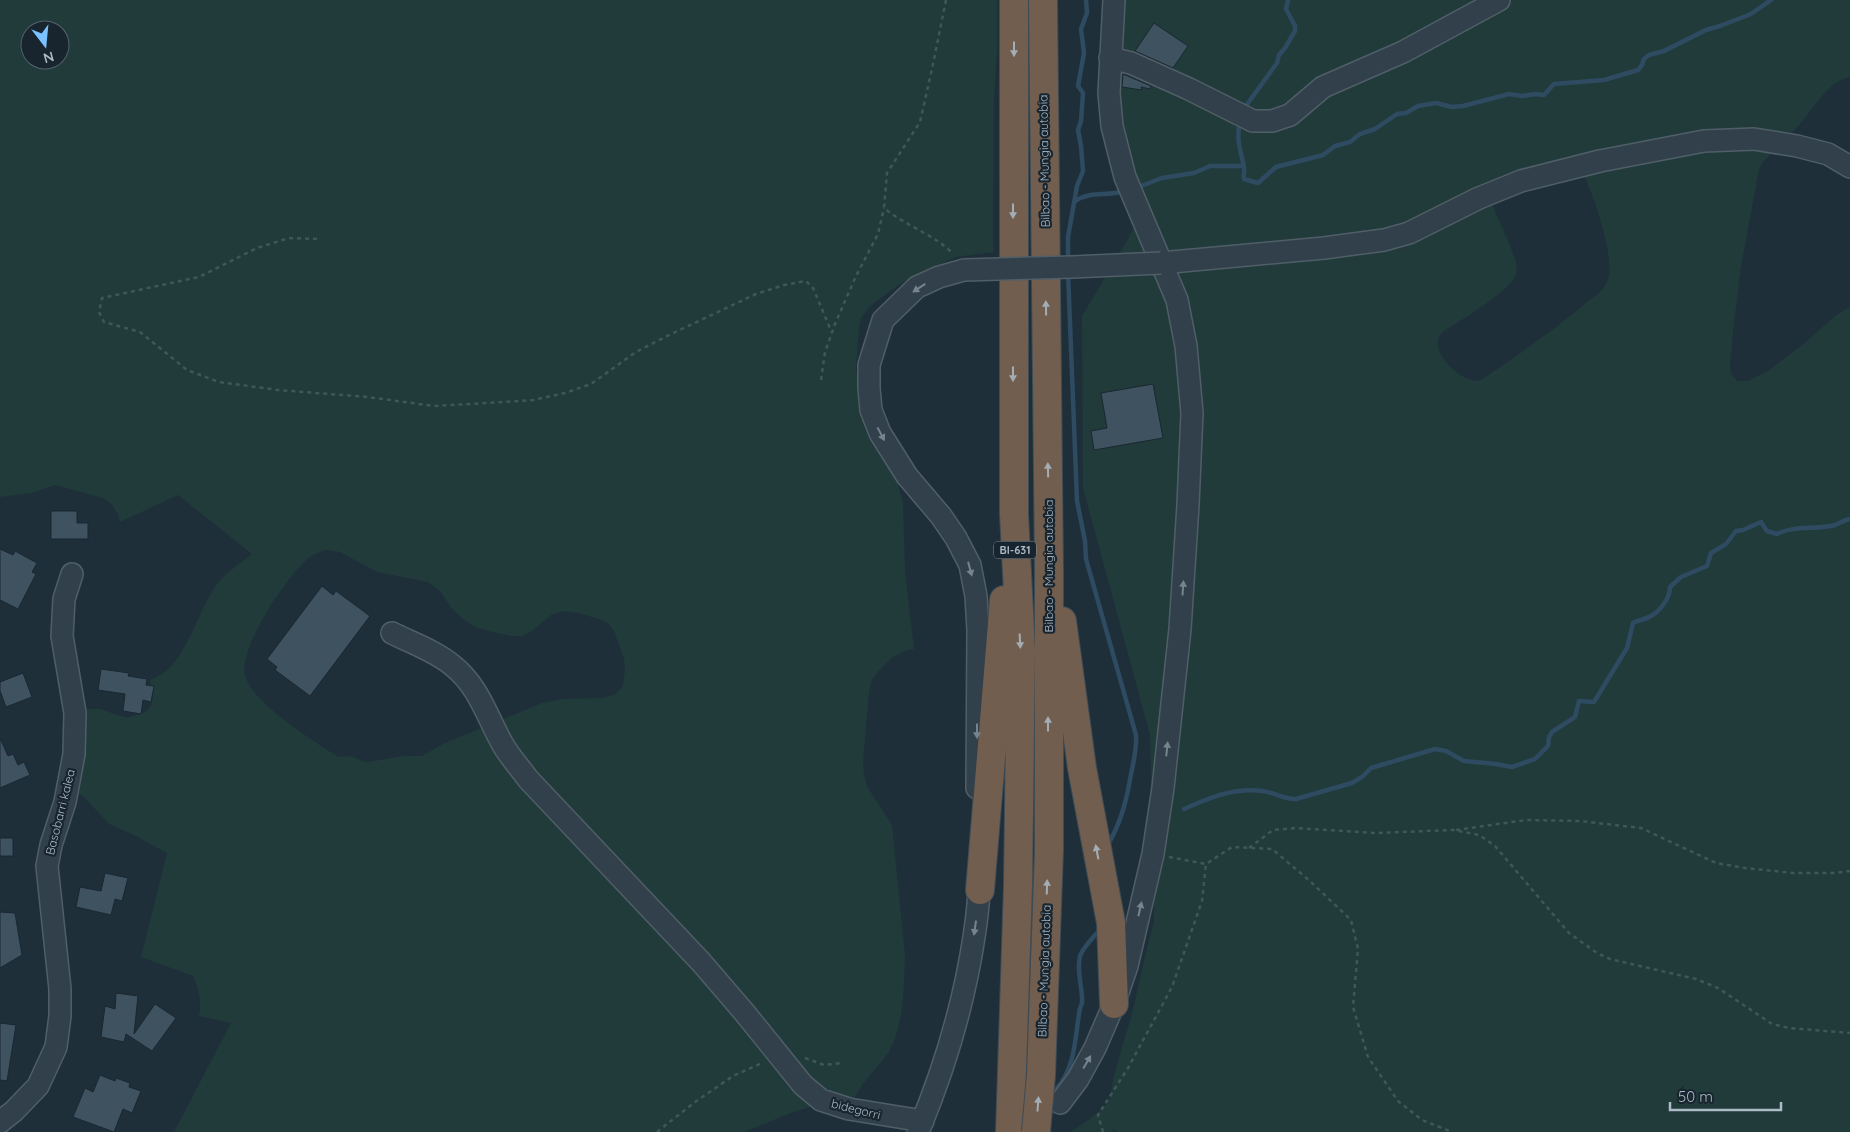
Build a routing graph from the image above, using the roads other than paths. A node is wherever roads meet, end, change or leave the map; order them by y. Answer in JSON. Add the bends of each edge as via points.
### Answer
{"nodes":[{"id":1,"x":1014,"y":0,"type":"edge"},
{"id":2,"x":1043,"y":0,"type":"edge"},
{"id":3,"x":1114,"y":0,"type":"edge"},
{"id":4,"x":1499,"y":0,"type":"edge"},
{"id":5,"x":1110,"y":58,"type":"junction"},
{"id":6,"x":1850,"y":166,"type":"edge"},
{"id":7,"x":1161,"y":263,"type":"junction"},
{"id":8,"x":1014,"y":514,"type":"junction"},
{"id":9,"x":1049,"y":571,"type":"junction"},
{"id":10,"x":72,"y":574,"type":"dead end"},
{"id":11,"x":392,"y":633,"type":"dead end"},
{"id":12,"x":980,"y":890,"type":"junction"},
{"id":13,"x":1114,"y":1004,"type":"junction"},
{"id":14,"x":1060,"y":1103,"type":"dead end"},
{"id":15,"x":0,"y":1122,"type":"edge"},
{"id":16,"x":920,"y":1127,"type":"edge"},
{"id":17,"x":1010,"y":1132,"type":"edge"},
{"id":18,"x":1036,"y":1132,"type":"edge"}],
"edges":[{"from":1,"to":8,"type":"highway","number":"BI-631","one_way":true},
{"from":9,"to":2,"type":"highway","name":"Bilbao - Mungia autobia","number":"BI-631","one_way":true},
{"from":3,"to":5,"type":"street"},
{"from":4,"to":5,"type":"street","via":[[1403,52],[1324,87],[1290,115],[1272,121],[1253,121],[1131,63]]},
{"from":5,"to":7,"type":"street","via":[[1112,126],[1125,177]]},
{"from":6,"to":7,"type":"street","via":[[1828,154],[1797,146],[1754,139],[1704,141],[1600,160],[1521,181],[1409,233],[1384,240]]},
{"from":7,"to":12,"type":"street","one_way":true,"bridge":true,"via":[[964,270],[939,277],[918,287],[883,320],[869,365],[871,410],[880,433],[907,476],[941,516],[970,564],[978,630]]},
{"from":13,"to":7,"type":"street","one_way":true,"via":[[1127,966],[1153,854],[1180,629],[1192,413],[1186,346],[1177,300]]},
{"from":8,"to":12,"type":"highway","via":[[999,650]]},
{"from":8,"to":17,"type":"highway","number":"BI-631","one_way":true,"via":[[1021,651],[1018,895]]},
{"from":13,"to":9,"type":"highway","one_way":true,"via":[[1111,923],[1082,768],[1060,602]]},
{"from":18,"to":9,"type":"highway","name":"Bilbao - Mungia autobia","number":"BI-631","one_way":true,"bridge":true,"via":[[1049,851]]},
{"from":10,"to":15,"type":"street","name":"Basobarri kalea","via":[[64,599],[62,636],[75,713],[74,754],[47,866],[60,989],[56,1047],[38,1086]]},
{"from":11,"to":16,"type":"street","name":"bidegorri","via":[[426,649],[452,665],[464,677],[477,692],[504,747],[528,779],[701,962],[803,1084],[821,1100]]},
{"from":12,"to":16,"type":"street","one_way":true,"via":[[971,954],[949,1046]]},
{"from":14,"to":13,"type":"street","one_way":true,"via":[[1095,1048]]}]}
